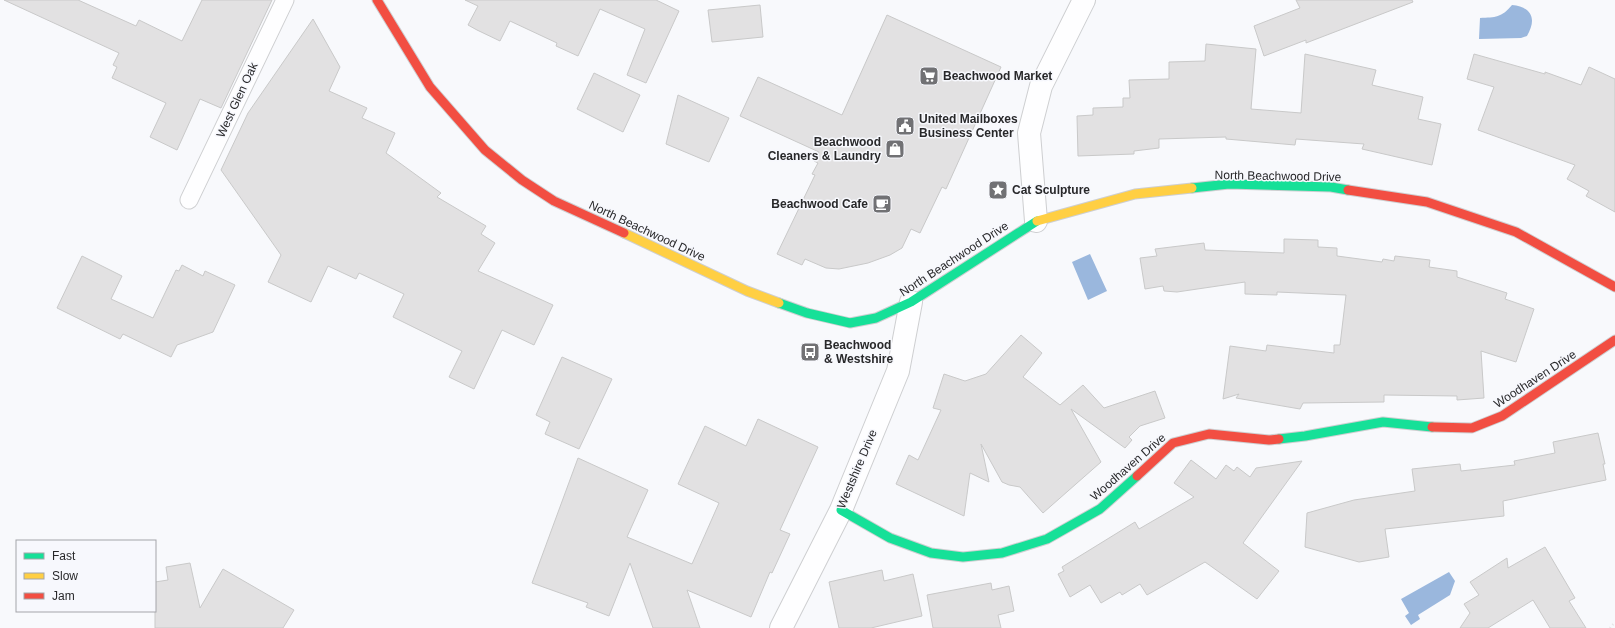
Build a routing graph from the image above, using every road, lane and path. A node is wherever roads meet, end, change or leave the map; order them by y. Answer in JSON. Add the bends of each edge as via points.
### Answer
{"nodes":[{"id":1,"x":285,"y":0,"type":"edge"},
{"id":2,"x":376,"y":0,"type":"edge"},
{"id":3,"x":1084,"y":0,"type":"edge"},
{"id":4,"x":189,"y":200,"type":"dead end"},
{"id":5,"x":1036,"y":221,"type":"junction"},
{"id":6,"x":1615,"y":287,"type":"edge"},
{"id":7,"x":911,"y":302,"type":"junction"},
{"id":8,"x":1615,"y":340,"type":"edge"},
{"id":9,"x":841,"y":510,"type":"junction"},
{"id":10,"x":1615,"y":622,"type":"edge"},
{"id":11,"x":781,"y":628,"type":"edge"},
{"id":12,"x":1610,"y":628,"type":"edge"}],
"edges":[{"from":1,"to":4,"type":"lane","name":"West Glen Oak"},
{"from":2,"to":7,"type":"street","name":"North Beachwood Drive","via":[[430,87],[485,150],[522,180],[554,201],[747,291],[807,313],[850,322],[876,318]]},
{"from":3,"to":5,"type":"street","via":[[1041,86],[1029,133]]},
{"from":5,"to":6,"type":"street","name":"North Beachwood Drive","via":[[1134,194],[1229,184],[1331,187],[1427,202],[1516,232]]},
{"from":5,"to":7,"type":"street","name":"North Beachwood Drive"},
{"from":7,"to":9,"type":"street","name":"Westshire Drive","via":[[898,371]]},
{"from":8,"to":9,"type":"street","name":"Woodhaven Drive","via":[[1502,416],[1472,428],[1422,427],[1383,422],[1269,440],[1209,434],[1172,442],[1100,509],[1047,539],[1002,553],[963,557],[931,553],[890,538]]},
{"from":9,"to":11,"type":"street","name":"Westshire Drive"},
{"from":10,"to":12,"type":"path"}]}
